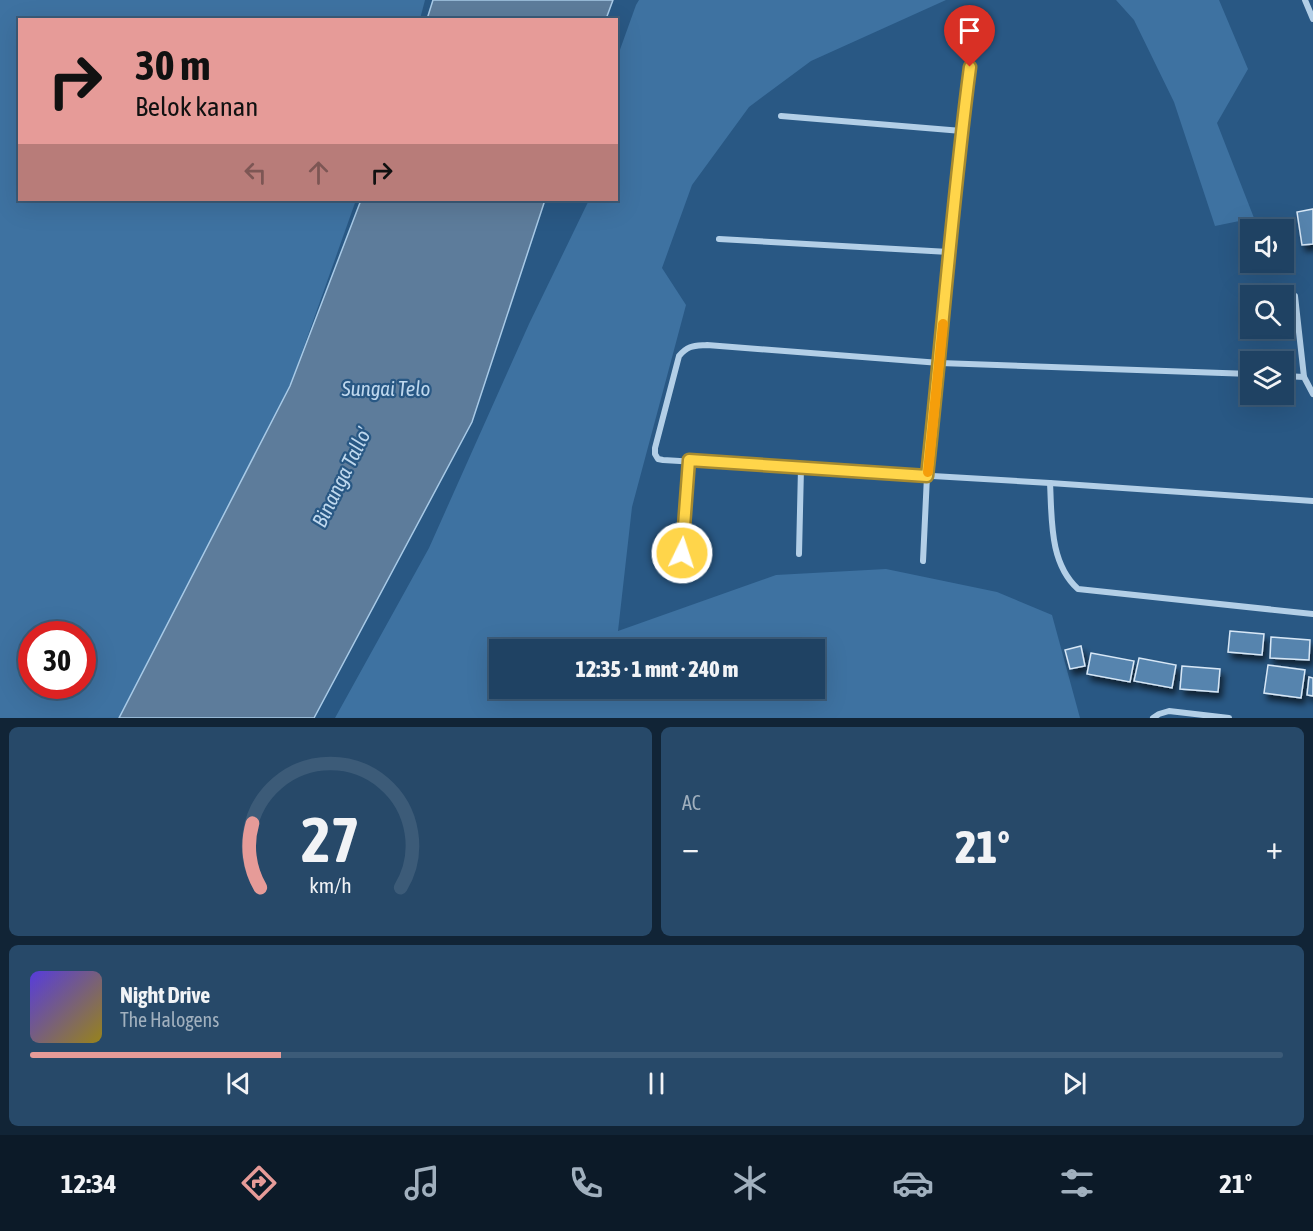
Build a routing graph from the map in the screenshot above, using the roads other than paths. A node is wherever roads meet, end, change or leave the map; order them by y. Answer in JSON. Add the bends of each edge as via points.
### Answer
{"nodes":[{"id":1,"x":1305,"y":0,"type":"edge"},
{"id":2,"x":1313,"y":19,"type":"edge"},
{"id":3,"x":973,"y":46,"type":"dead end"},
{"id":4,"x":782,"y":116,"type":"dead end"},
{"id":5,"x":962,"y":131,"type":"junction"},
{"id":6,"x":719,"y":239,"type":"dead end"},
{"id":7,"x":949,"y":252,"type":"junction"},
{"id":8,"x":1295,"y":296,"type":"dead end"},
{"id":9,"x":940,"y":363,"type":"junction"},
{"id":10,"x":1240,"y":374,"type":"edge"},
{"id":11,"x":1294,"y":376,"type":"edge"},
{"id":12,"x":1304,"y":377,"type":"junction"},
{"id":13,"x":1313,"y":394,"type":"edge"},
{"id":14,"x":689,"y":460,"type":"junction"},
{"id":15,"x":801,"y":468,"type":"junction"},
{"id":16,"x":927,"y":476,"type":"junction"},
{"id":17,"x":1050,"y":483,"type":"junction"},
{"id":18,"x":1313,"y":501,"type":"edge"},
{"id":19,"x":799,"y":554,"type":"dead end"},
{"id":20,"x":923,"y":561,"type":"dead end"},
{"id":21,"x":680,"y":576,"type":"dead end"},
{"id":22,"x":1313,"y":614,"type":"edge"},
{"id":23,"x":1153,"y":718,"type":"edge"},
{"id":24,"x":1228,"y":718,"type":"edge"}],
"edges":[{"from":1,"to":2,"type":"street"},
{"from":3,"to":5,"type":"street"},
{"from":4,"to":5,"type":"street"},
{"from":5,"to":7,"type":"street"},
{"from":6,"to":7,"type":"street"},
{"from":7,"to":9,"type":"street"},
{"from":8,"to":12,"type":"street"},
{"from":9,"to":10,"type":"street"},
{"from":9,"to":14,"type":"street","via":[[707,345],[684,349],[655,454],[663,460]]},
{"from":9,"to":16,"type":"street"},
{"from":11,"to":12,"type":"street"},
{"from":12,"to":13,"type":"street"},
{"from":14,"to":15,"type":"street"},
{"from":14,"to":21,"type":"street"},
{"from":15,"to":16,"type":"street"},
{"from":15,"to":19,"type":"street"},
{"from":16,"to":17,"type":"street"},
{"from":16,"to":20,"type":"street"},
{"from":17,"to":18,"type":"street"},
{"from":17,"to":22,"type":"street","via":[[1053,538],[1063,570],[1078,589]]},
{"from":23,"to":24,"type":"street","via":[[1168,711]]}]}
